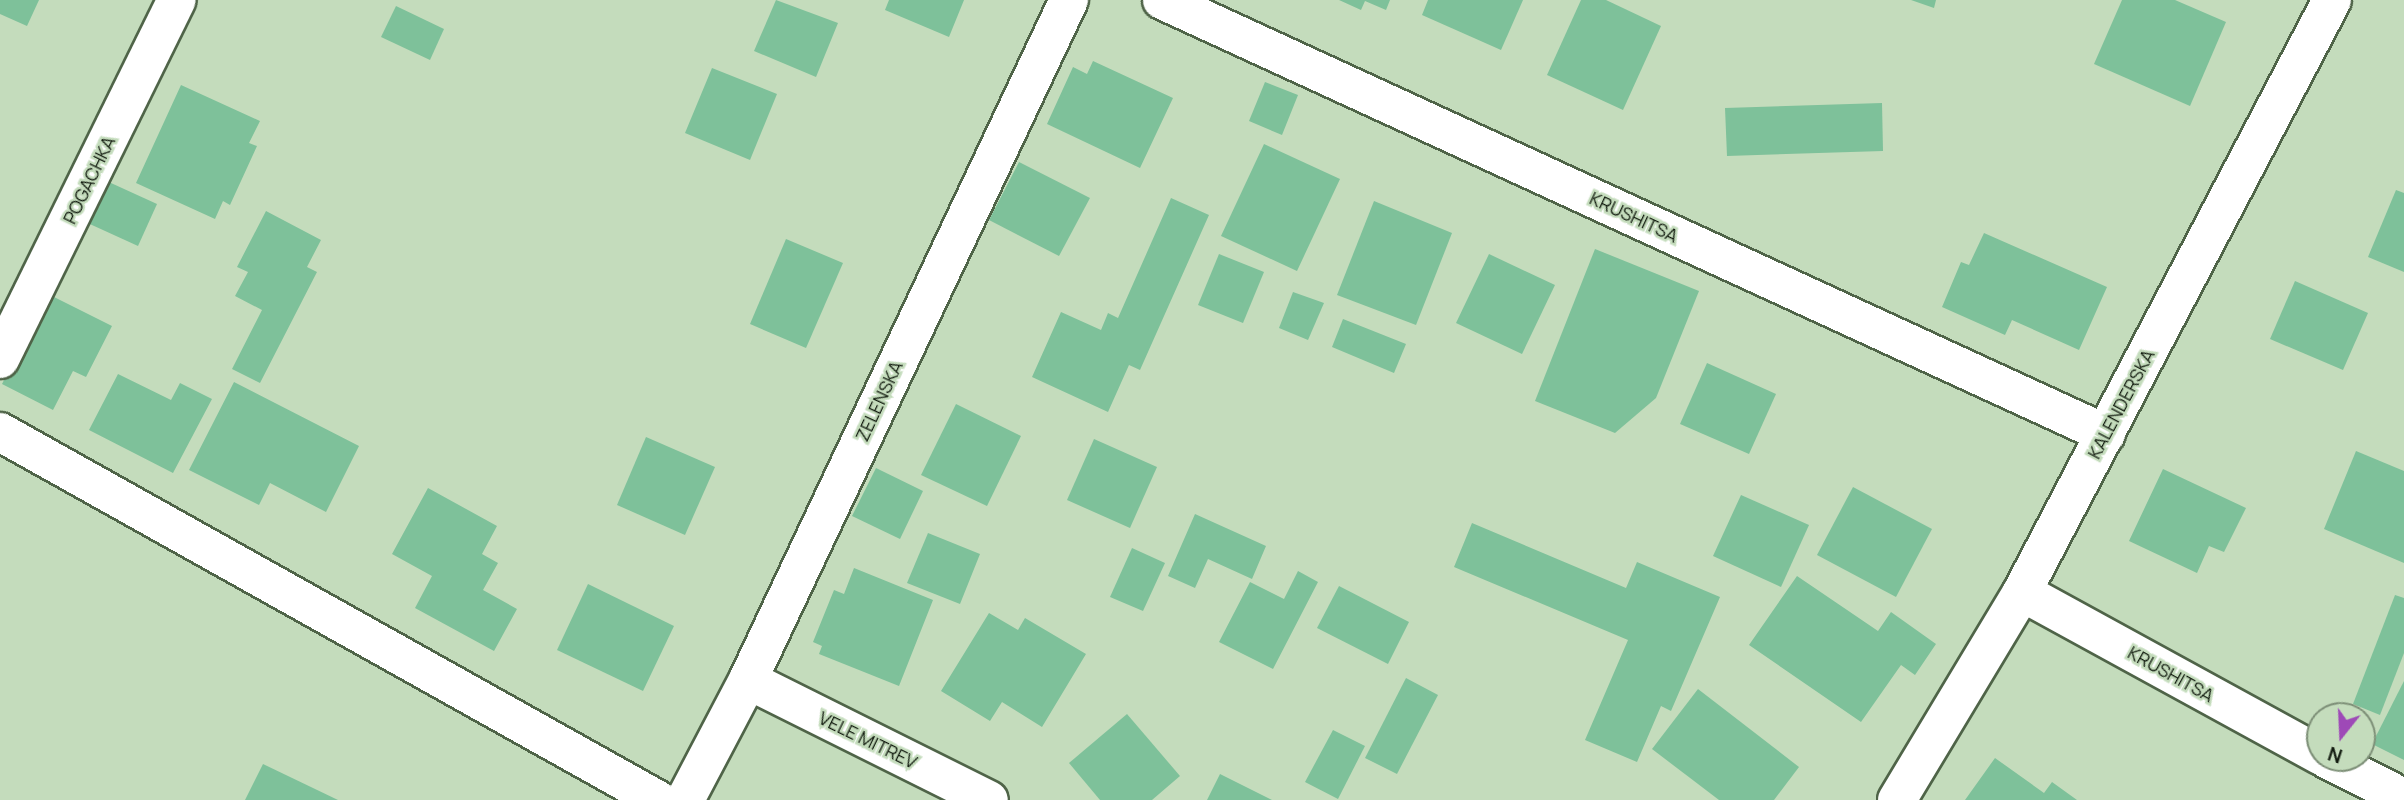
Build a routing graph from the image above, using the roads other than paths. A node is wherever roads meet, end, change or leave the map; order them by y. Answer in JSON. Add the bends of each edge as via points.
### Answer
{"nodes":[{"id":1,"x":177,"y":0,"type":"edge"},
{"id":2,"x":1069,"y":0,"type":"edge"},
{"id":3,"x":1161,"y":0,"type":"edge"},
{"id":4,"x":2332,"y":0,"type":"edge"},
{"id":5,"x":0,"y":359,"type":"edge"},
{"id":6,"x":0,"y":432,"type":"edge"},
{"id":7,"x":2106,"y":434,"type":"junction"},
{"id":8,"x":2022,"y":592,"type":"junction"},
{"id":9,"x":748,"y":680,"type":"junction"},
{"id":10,"x":2306,"y":747,"type":"edge"},
{"id":11,"x":2353,"y":772,"type":"edge"},
{"id":12,"x":2404,"y":798,"type":"edge"},
{"id":13,"x":658,"y":800,"type":"edge"},
{"id":14,"x":685,"y":800,"type":"edge"},
{"id":15,"x":989,"y":800,"type":"edge"},
{"id":16,"x":1897,"y":800,"type":"edge"}],
"edges":[{"from":1,"to":5,"type":"street","name":"POGACHKA"},
{"from":2,"to":9,"type":"street","name":"ZELENSKA"},
{"from":3,"to":7,"type":"street","name":"KRUSHITSA"},
{"from":4,"to":7,"type":"street","name":"KALENDERSKA"},
{"from":6,"to":13,"type":"street"},
{"from":7,"to":8,"type":"street","name":"KALENDERSKA"},
{"from":8,"to":10,"type":"street","name":"KRUSHITSA"},
{"from":8,"to":16,"type":"street","name":"KALENDERSKA"},
{"from":9,"to":14,"type":"street","name":"ZELENSKA"},
{"from":9,"to":15,"type":"street","name":"VELE MITREV"},
{"from":11,"to":12,"type":"street"}]}
